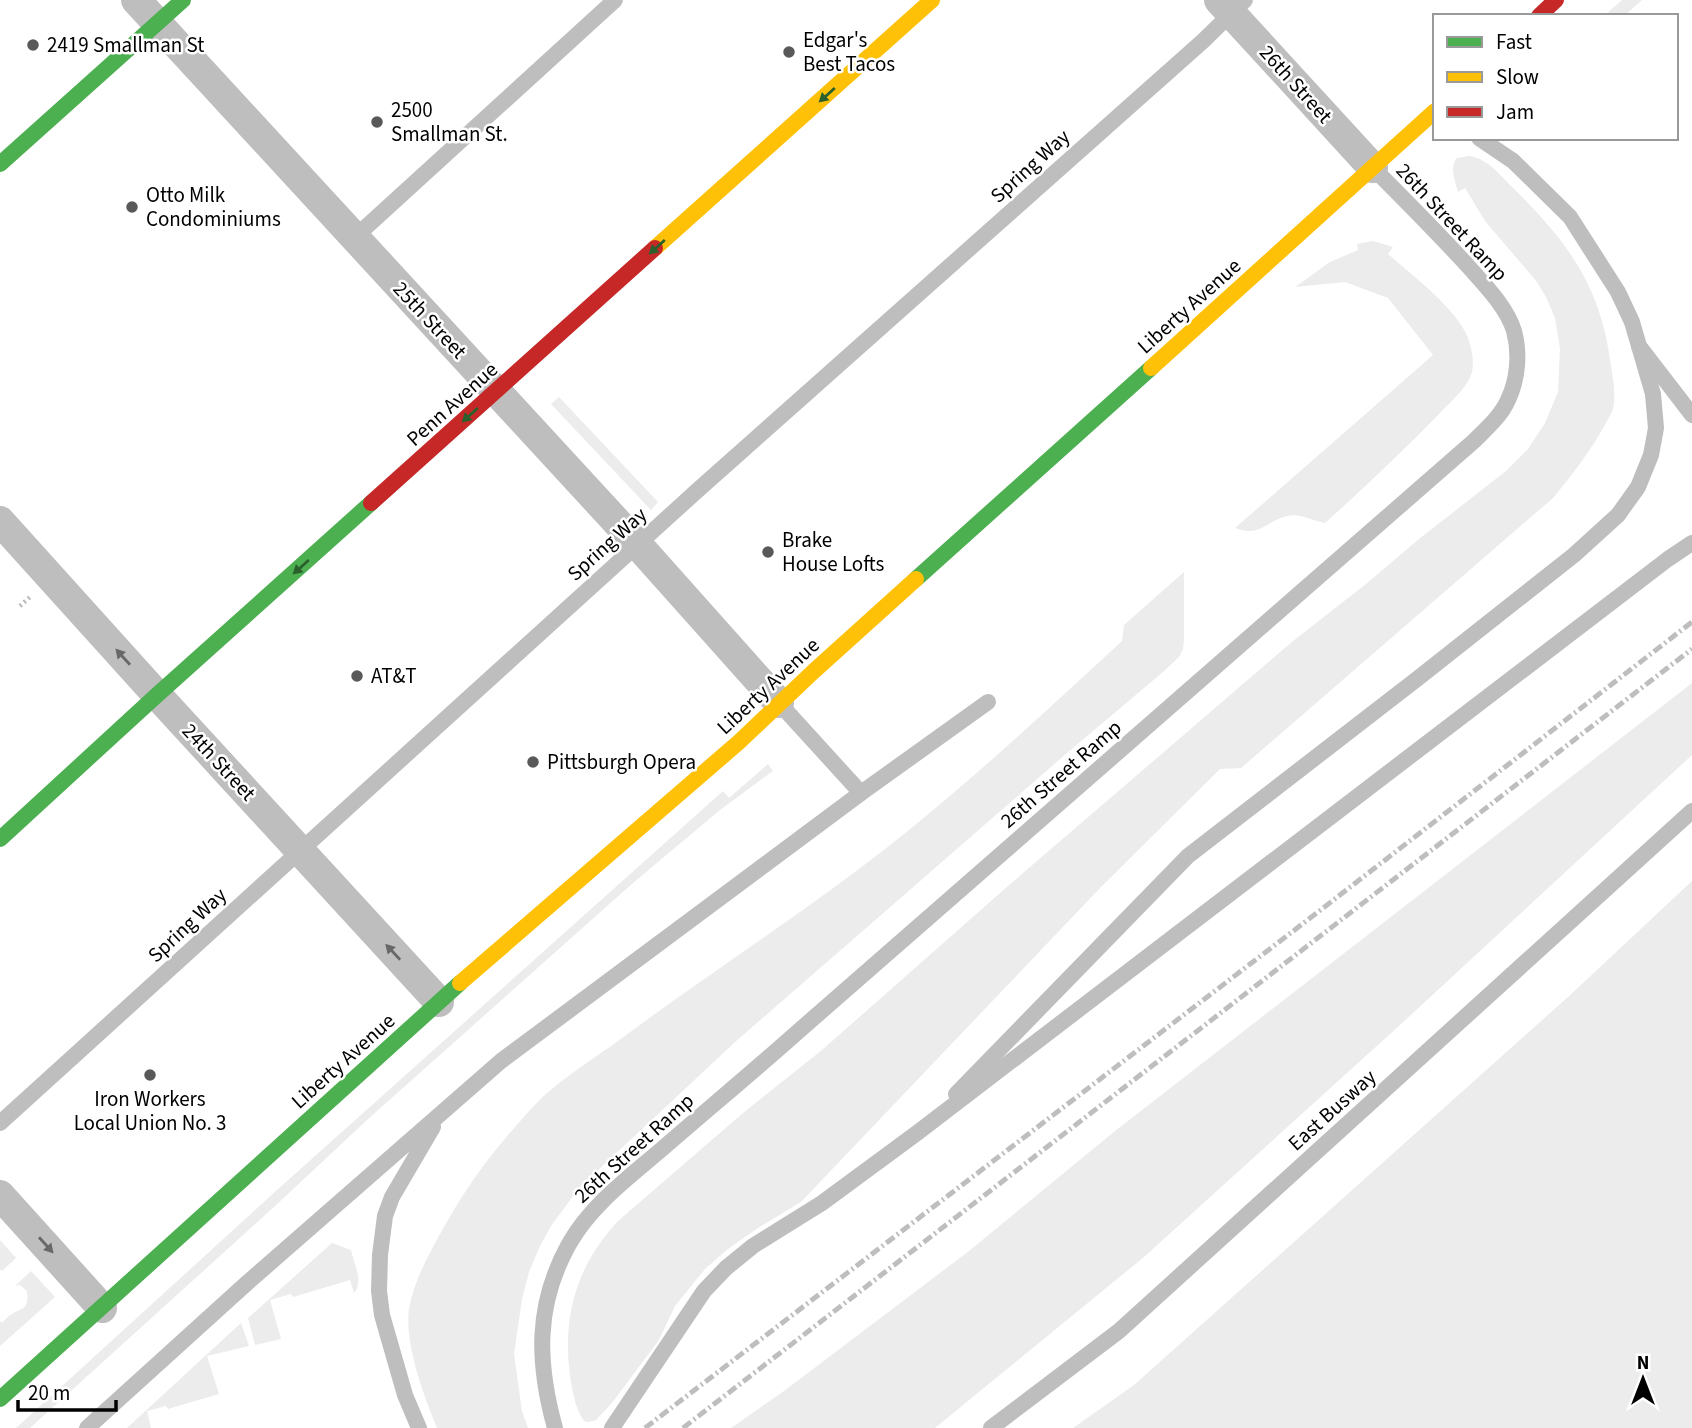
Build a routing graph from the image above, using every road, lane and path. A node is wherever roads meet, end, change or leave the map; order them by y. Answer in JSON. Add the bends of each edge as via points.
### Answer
{"nodes":[{"id":1,"x":136,"y":0,"type":"edge"},
{"id":2,"x":183,"y":0,"type":"edge"},
{"id":3,"x":615,"y":0,"type":"edge"},
{"id":4,"x":932,"y":0,"type":"edge"},
{"id":5,"x":1556,"y":0,"type":"edge"},
{"id":6,"x":1232,"y":4,"type":"edge"},
{"id":7,"x":1541,"y":14,"type":"edge"},
{"id":8,"x":157,"y":23,"type":"junction"},
{"id":9,"x":1433,"y":113,"type":"edge"},
{"id":10,"x":1482,"y":140,"type":"edge"},
{"id":11,"x":0,"y":164,"type":"edge"},
{"id":12,"x":1373,"y":168,"type":"junction"},
{"id":13,"x":354,"y":237,"type":"junction"},
{"id":14,"x":1639,"y":346,"type":"junction"},
{"id":15,"x":496,"y":392,"type":"junction"},
{"id":16,"x":1692,"y":415,"type":"edge"},
{"id":17,"x":0,"y":521,"type":"edge"},
{"id":18,"x":1692,"y":543,"type":"edge"},
{"id":19,"x":638,"y":545,"type":"junction"},
{"id":20,"x":157,"y":695,"type":"junction"},
{"id":21,"x":988,"y":702,"type":"dead end"},
{"id":22,"x":779,"y":704,"type":"junction"},
{"id":23,"x":861,"y":793,"type":"junction"},
{"id":24,"x":1692,"y":811,"type":"edge"},
{"id":25,"x":0,"y":839,"type":"edge"},
{"id":26,"x":301,"y":851,"type":"junction"},
{"id":27,"x":439,"y":1002,"type":"junction"},
{"id":28,"x":442,"y":1113,"type":"junction"},
{"id":29,"x":0,"y":1123,"type":"edge"},
{"id":30,"x":917,"y":1133,"type":"junction"},
{"id":31,"x":0,"y":1195,"type":"edge"},
{"id":32,"x":102,"y":1308,"type":"junction"},
{"id":33,"x":0,"y":1399,"type":"edge"},
{"id":34,"x":87,"y":1428,"type":"edge"},
{"id":35,"x":419,"y":1428,"type":"edge"},
{"id":36,"x":555,"y":1428,"type":"edge"},
{"id":37,"x":612,"y":1428,"type":"edge"},
{"id":38,"x":991,"y":1428,"type":"edge"}],
"edges":[{"from":1,"to":8,"type":"street","name":"25th Street"},
{"from":2,"to":8,"type":"main road"},
{"from":3,"to":13,"type":"lane"},
{"from":4,"to":15,"type":"main road","name":"Penn Avenue","one_way":true},
{"from":5,"to":7,"type":"main road"},
{"from":6,"to":12,"type":"street","name":"26th Street"},
{"from":6,"to":19,"type":"lane","name":"Spring Way","via":[[1203,41]]},
{"from":8,"to":11,"type":"main road"},
{"from":8,"to":13,"type":"street","name":"25th Street"},
{"from":9,"to":12,"type":"main road","name":"Liberty Avenue"},
{"from":10,"to":14,"type":"lane","via":[[1513,161],[1570,217],[1618,292]]},
{"from":12,"to":22,"type":"main road","name":"Liberty Avenue"},
{"from":12,"to":36,"type":"lane","name":"26th Street Ramp","via":[[1491,292],[1513,329],[1517,371],[1502,411],[1474,441],[599,1205],[569,1244],[545,1308],[544,1378]]},
{"from":13,"to":15,"type":"street","name":"25th Street"},
{"from":14,"to":16,"type":"lane"},
{"from":14,"to":30,"type":"lane","via":[[1653,394],[1656,428],[1639,487],[1618,515],[1417,680],[1188,856]]},
{"from":15,"to":19,"type":"street","name":"25th Street"},
{"from":15,"to":20,"type":"main road","name":"Penn Avenue","one_way":true},
{"from":20,"to":17,"type":"street","name":"24th Street","one_way":true},
{"from":18,"to":30,"type":"lane"},
{"from":19,"to":22,"type":"street","name":"25th Street"},
{"from":19,"to":26,"type":"lane","name":"Spring Way"},
{"from":20,"to":25,"type":"main road","name":"Penn Avenue"},
{"from":20,"to":26,"type":"street","name":"24th Street"},
{"from":21,"to":23,"type":"lane"},
{"from":22,"to":23,"type":"lane"},
{"from":22,"to":27,"type":"main road","name":"Liberty Avenue"},
{"from":23,"to":28,"type":"lane","via":[[500,1061]]},
{"from":24,"to":38,"type":"lane","name":"East Busway","via":[[1119,1331]]},
{"from":27,"to":26,"type":"street","name":"24th Street","one_way":true},
{"from":26,"to":29,"type":"lane","name":"Spring Way"},
{"from":27,"to":32,"type":"main road","name":"Liberty Avenue"},
{"from":28,"to":34,"type":"lane"},
{"from":28,"to":35,"type":"lane","via":[[392,1197],[384,1216],[380,1255],[382,1315]]},
{"from":30,"to":37,"type":"lane","via":[[726,1268],[704,1291]]},
{"from":31,"to":32,"type":"street","one_way":true},
{"from":32,"to":33,"type":"main road","name":"Liberty Avenue"}]}
